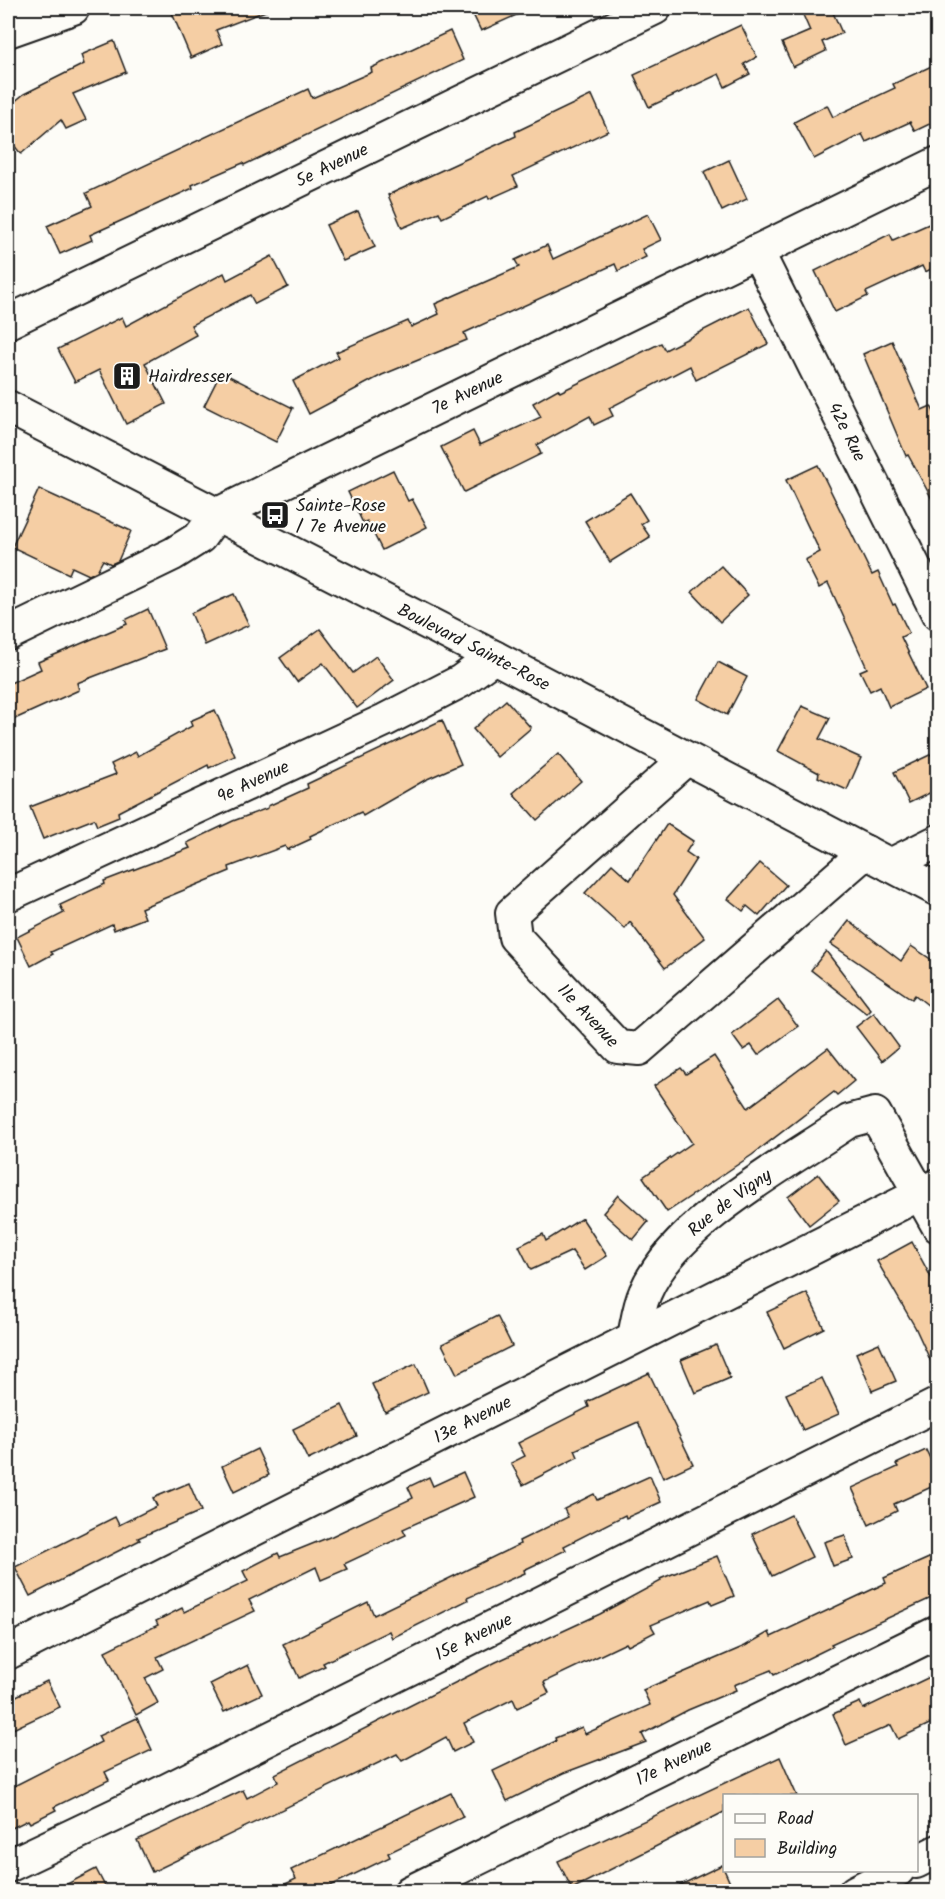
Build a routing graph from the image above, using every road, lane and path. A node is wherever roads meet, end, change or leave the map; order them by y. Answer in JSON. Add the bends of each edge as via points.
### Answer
{"nodes":[{"id":1,"x":73,"y":8,"type":"edge"},
{"id":2,"x":655,"y":8,"type":"edge"},
{"id":3,"x":8,"y":31,"type":"edge"},
{"id":4,"x":938,"y":163,"type":"edge"},
{"id":5,"x":757,"y":251,"type":"junction"},
{"id":6,"x":8,"y":322,"type":"edge"},
{"id":7,"x":8,"y":407,"type":"edge"},
{"id":8,"x":216,"y":515,"type":"junction"},
{"id":9,"x":938,"y":614,"type":"edge"},
{"id":10,"x":8,"y":634,"type":"edge"},
{"id":11,"x":494,"y":657,"type":"junction"},
{"id":12,"x":686,"y":759,"type":"junction"},
{"id":13,"x":938,"y":841,"type":"edge"},
{"id":14,"x":878,"y":858,"type":"junction"},
{"id":15,"x":938,"y":890,"type":"edge"},
{"id":16,"x":8,"y":895,"type":"edge"},
{"id":17,"x":929,"y":1190,"type":"edge"},
{"id":18,"x":938,"y":1226,"type":"edge"},
{"id":19,"x":634,"y":1337,"type":"junction"},
{"id":20,"x":938,"y":1404,"type":"edge"},
{"id":21,"x":938,"y":1632,"type":"edge"},
{"id":22,"x":8,"y":1653,"type":"edge"},
{"id":23,"x":938,"y":1851,"type":"edge"},
{"id":24,"x":918,"y":1861,"type":"edge"},
{"id":25,"x":8,"y":1866,"type":"edge"},
{"id":26,"x":894,"y":1872,"type":"edge"},
{"id":27,"x":410,"y":1892,"type":"edge"},
{"id":28,"x":855,"y":1892,"type":"edge"}],
"edges":[{"from":1,"to":3,"type":"street"},
{"from":2,"to":6,"type":"street","name":"5e Avenue"},
{"from":4,"to":5,"type":"street","name":"7e Avenue"},
{"from":5,"to":8,"type":"street","name":"7e Avenue"},
{"from":5,"to":9,"type":"street","name":"42e Rue"},
{"from":7,"to":8,"type":"street","name":"Boulevard Sainte-Rose"},
{"from":8,"to":10,"type":"street","name":"7e Avenue","via":[[200,537],[173,554]]},
{"from":8,"to":11,"type":"street","name":"Boulevard Sainte-Rose"},
{"from":11,"to":12,"type":"street","name":"Boulevard Sainte-Rose"},
{"from":11,"to":16,"type":"street","name":"9e Avenue","via":[[460,681],[385,720]]},
{"from":12,"to":14,"type":"street","name":"Boulevard Sainte-Rose"},
{"from":12,"to":14,"type":"street","name":"11e Avenue","via":[[512,914],[515,937],[618,1047],[639,1049]]},
{"from":13,"to":14,"type":"street","name":"11e Avenue"},
{"from":14,"to":15,"type":"street","name":"Boulevard Sainte-Rose"},
{"from":17,"to":18,"type":"street"},
{"from":17,"to":19,"type":"street","name":"13e Avenue"},
{"from":17,"to":19,"type":"street","name":"Rue de Vigny","via":[[875,1114],[849,1121],[695,1225],[645,1292]]},
{"from":19,"to":22,"type":"street","name":"13e Avenue"},
{"from":20,"to":25,"type":"street","name":"15e Avenue"},
{"from":21,"to":27,"type":"street","name":"17e Avenue"},
{"from":23,"to":24,"type":"street"},
{"from":26,"to":28,"type":"street"}]}
